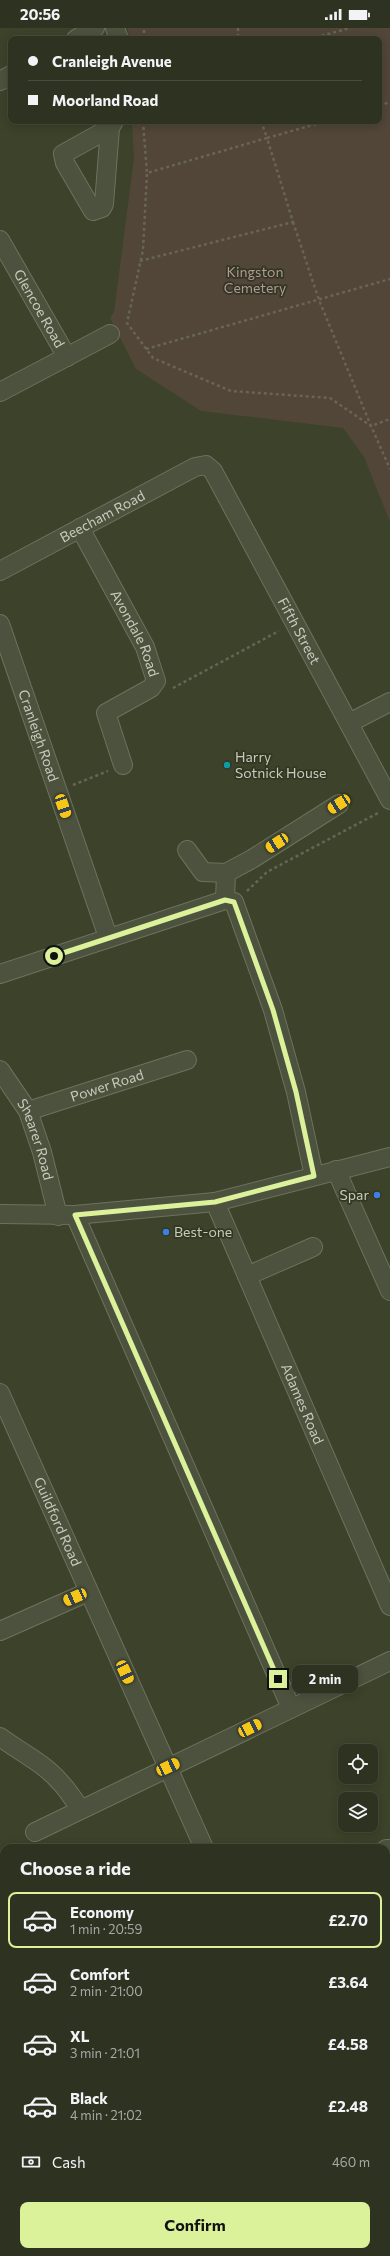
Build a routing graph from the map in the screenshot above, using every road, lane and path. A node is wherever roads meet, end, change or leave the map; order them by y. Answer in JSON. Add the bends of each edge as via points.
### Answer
{"nodes":[{"id":1,"x":95,"y":28,"type":"edge"},
{"id":2,"x":350,"y":28,"type":"edge"},
{"id":3,"x":81,"y":36,"type":"edge"},
{"id":4,"x":321,"y":36,"type":"edge"},
{"id":5,"x":143,"y":124,"type":"edge"},
{"id":6,"x":262,"y":124,"type":"edge"},
{"id":7,"x":316,"y":124,"type":"edge"},
{"id":8,"x":267,"y":138,"type":"junction"},
{"id":9,"x":147,"y":173,"type":"junction"},
{"id":10,"x":293,"y":222,"type":"junction"},
{"id":11,"x":0,"y":240,"type":"edge"},
{"id":12,"x":140,"y":262,"type":"junction"},
{"id":13,"x":390,"y":279,"type":"edge"},
{"id":14,"x":319,"y":300,"type":"junction"},
{"id":15,"x":110,"y":334,"type":"dead end"},
{"id":16,"x":146,"y":349,"type":"junction"},
{"id":17,"x":67,"y":357,"type":"junction"},
{"id":18,"x":0,"y":392,"type":"edge"},
{"id":19,"x":390,"y":419,"type":"edge"},
{"id":20,"x":370,"y":426,"type":"junction"},
{"id":21,"x":206,"y":465,"type":"joint"},
{"id":22,"x":390,"y":469,"type":"edge"},
{"id":23,"x":80,"y":528,"type":"junction"},
{"id":24,"x":0,"y":571,"type":"edge"},
{"id":25,"x":294,"y":623,"type":"junction"},
{"id":26,"x":0,"y":624,"type":"edge"},
{"id":27,"x":156,"y":681,"type":"junction"},
{"id":28,"x":390,"y":702,"type":"edge"},
{"id":29,"x":349,"y":723,"type":"junction"},
{"id":30,"x":123,"y":765,"type":"joint"},
{"id":31,"x":58,"y":791,"type":"junction"},
{"id":32,"x":339,"y":804,"type":"dead end"},
{"id":33,"x":387,"y":805,"type":"edge"},
{"id":34,"x":187,"y":850,"type":"dead end"},
{"id":35,"x":226,"y":873,"type":"junction"},
{"id":36,"x":230,"y":901,"type":"junction"},
{"id":37,"x":108,"y":937,"type":"junction"},
{"id":38,"x":0,"y":974,"type":"edge"},
{"id":39,"x":187,"y":1060,"type":"dead end"},
{"id":40,"x":0,"y":1070,"type":"edge"},
{"id":41,"x":28,"y":1111,"type":"junction"},
{"id":42,"x":390,"y":1157,"type":"edge"},
{"id":43,"x":336,"y":1170,"type":"junction"},
{"id":44,"x":314,"y":1176,"type":"junction"},
{"id":45,"x":215,"y":1202,"type":"junction"},
{"id":46,"x":0,"y":1214,"type":"edge"},
{"id":47,"x":67,"y":1215,"type":"junction"},
{"id":48,"x":313,"y":1247,"type":"dead end"},
{"id":49,"x":247,"y":1276,"type":"junction"},
{"id":50,"x":390,"y":1291,"type":"edge"},
{"id":51,"x":0,"y":1393,"type":"edge"},
{"id":52,"x":4,"y":1412,"type":"edge"},
{"id":53,"x":88,"y":1592,"type":"junction"},
{"id":54,"x":390,"y":1606,"type":"edge"},
{"id":55,"x":0,"y":1631,"type":"edge"},
{"id":56,"x":390,"y":1661,"type":"edge"},
{"id":57,"x":291,"y":1708,"type":"junction"},
{"id":58,"x":0,"y":1737,"type":"edge"},
{"id":59,"x":168,"y":1767,"type":"junction"},
{"id":60,"x":81,"y":1809,"type":"junction"},
{"id":61,"x":35,"y":1832,"type":"dead end"},
{"id":62,"x":202,"y":1844,"type":"edge"}],
"edges":[{"from":1,"to":3,"type":"street"},
{"from":2,"to":4,"type":"path"},
{"from":5,"to":9,"type":"path"},
{"from":6,"to":8,"type":"path"},
{"from":7,"to":8,"type":"path"},
{"from":8,"to":9,"type":"path"},
{"from":8,"to":10,"type":"path"},
{"from":9,"to":12,"type":"path","via":[[143,250]]},
{"from":10,"to":12,"type":"path"},
{"from":10,"to":14,"type":"path"},
{"from":11,"to":17,"type":"street","name":"Glencoe Road"},
{"from":12,"to":16,"type":"path","via":[[127,323]]},
{"from":13,"to":14,"type":"path"},
{"from":14,"to":16,"type":"path"},
{"from":14,"to":20,"type":"path"},
{"from":15,"to":17,"type":"street"},
{"from":16,"to":20,"type":"path","via":[[153,358],[231,392],[330,398]]},
{"from":17,"to":18,"type":"street"},
{"from":19,"to":20,"type":"path"},
{"from":20,"to":22,"type":"path"},
{"from":21,"to":23,"type":"street","name":"Beecham Road","via":[[195,467]]},
{"from":21,"to":25,"type":"street","name":"Fifth Street","via":[[213,470]]},
{"from":23,"to":24,"type":"street","name":"Beecham Road"},
{"from":23,"to":27,"type":"street","name":"Avondale Road","via":[[145,647]]},
{"from":25,"to":27,"type":"path","via":[[173,688]]},
{"from":25,"to":29,"type":"street","name":"Fifth Street"},
{"from":26,"to":31,"type":"street","name":"Cranleigh Road"},
{"from":27,"to":30,"type":"street","name":"Avondale Road","via":[[151,688],[106,713]]},
{"from":28,"to":29,"type":"street"},
{"from":29,"to":33,"type":"street","name":"Fifth Street"},
{"from":30,"to":31,"type":"path"},
{"from":31,"to":37,"type":"street","name":"Cranleigh Road"},
{"from":32,"to":35,"type":"street"},
{"from":33,"to":36,"type":"path","via":[[267,872]]},
{"from":34,"to":35,"type":"street","via":[[203,872]]},
{"from":35,"to":36,"type":"street"},
{"from":36,"to":37,"type":"street"},
{"from":36,"to":44,"type":"street","via":[[273,1010],[296,1092]]},
{"from":37,"to":38,"type":"street"},
{"from":39,"to":41,"type":"street","name":"Power Road"},
{"from":40,"to":41,"type":"street","name":"Shearer Road"},
{"from":41,"to":47,"type":"street","name":"Shearer Road"},
{"from":42,"to":43,"type":"street"},
{"from":43,"to":44,"type":"street"},
{"from":43,"to":50,"type":"street"},
{"from":44,"to":45,"type":"street"},
{"from":45,"to":47,"type":"street"},
{"from":45,"to":49,"type":"street","name":"Adames Road"},
{"from":46,"to":47,"type":"street"},
{"from":47,"to":57,"type":"street","name":"Shearer Road"},
{"from":48,"to":49,"type":"street"},
{"from":49,"to":54,"type":"street","name":"Adames Road"},
{"from":51,"to":52,"type":"street","name":"Guildford Road"},
{"from":52,"to":53,"type":"street","name":"Guildford Road"},
{"from":53,"to":55,"type":"street"},
{"from":53,"to":59,"type":"street","name":"Guildford Road"},
{"from":56,"to":57,"type":"street"},
{"from":57,"to":59,"type":"street"},
{"from":58,"to":60,"type":"street","via":[[56,1777]]},
{"from":59,"to":60,"type":"street"},
{"from":59,"to":62,"type":"street","name":"Guildford Road"},
{"from":60,"to":61,"type":"street"}]}
